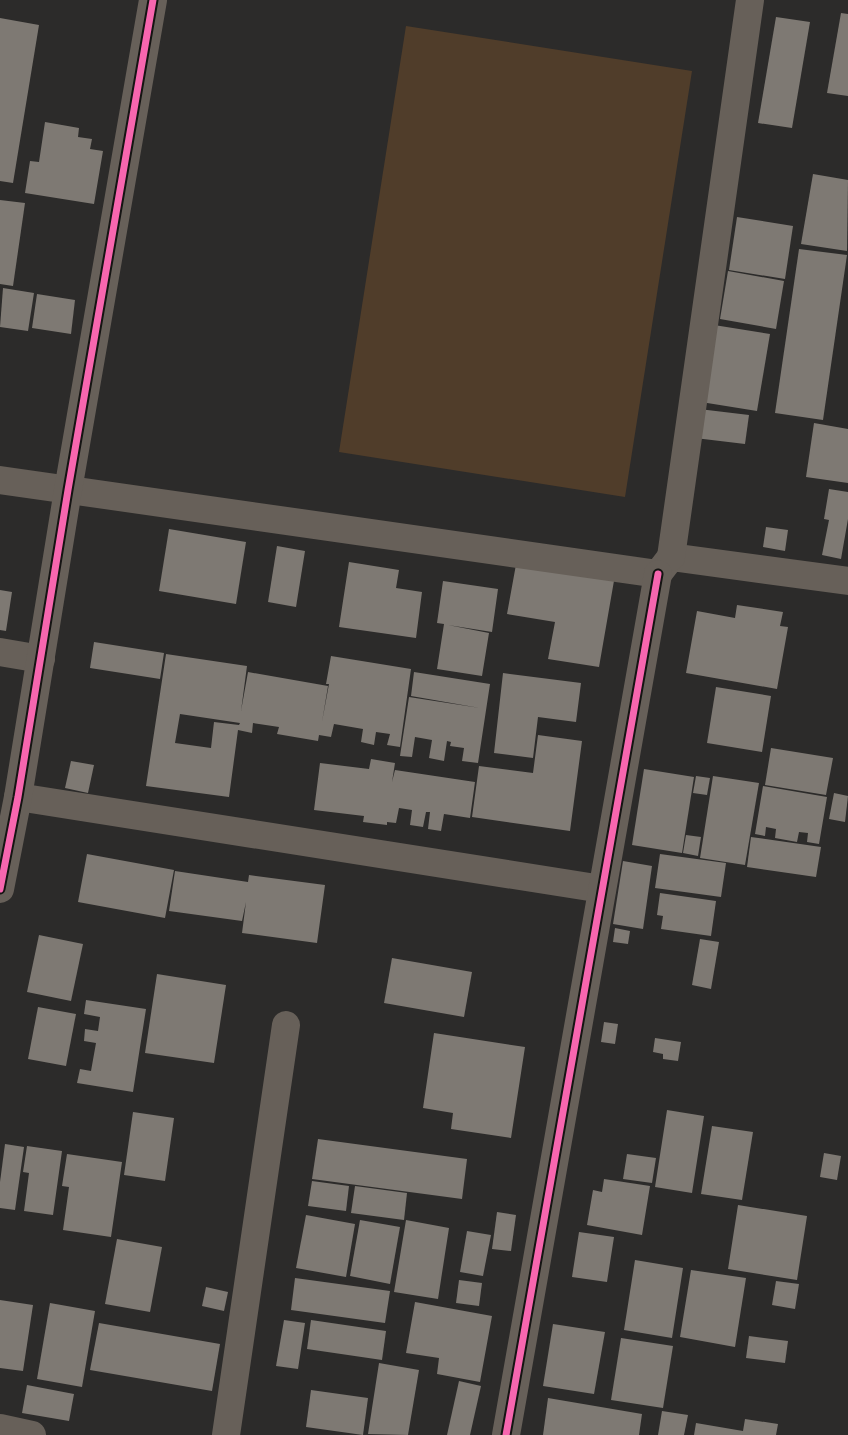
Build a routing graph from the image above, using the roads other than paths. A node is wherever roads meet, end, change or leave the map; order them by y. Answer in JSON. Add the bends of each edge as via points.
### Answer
{"nodes":[{"id":1,"x":153,"y":0,"type":"edge"},
{"id":2,"x":750,"y":0,"type":"edge"},
{"id":3,"x":0,"y":480,"type":"edge"},
{"id":4,"x":68,"y":490,"type":"junction"},
{"id":5,"x":664,"y":566,"type":"junction"},
{"id":6,"x":848,"y":581,"type":"edge"},
{"id":7,"x":0,"y":652,"type":"edge"},
{"id":8,"x":41,"y":659,"type":"junction"},
{"id":9,"x":18,"y":797,"type":"junction"},
{"id":10,"x":0,"y":889,"type":"edge"},
{"id":11,"x":602,"y":889,"type":"junction"},
{"id":12,"x":286,"y":1025,"type":"dead end"},
{"id":13,"x":0,"y":1427,"type":"edge"},
{"id":14,"x":32,"y":1435,"type":"edge"},
{"id":15,"x":226,"y":1435,"type":"edge"},
{"id":16,"x":506,"y":1435,"type":"edge"}],
"edges":[{"from":1,"to":4,"type":"street"},
{"from":2,"to":5,"type":"street"},
{"from":3,"to":4,"type":"street"},
{"from":4,"to":5,"type":"street"},
{"from":4,"to":8,"type":"street"},
{"from":5,"to":6,"type":"street"},
{"from":5,"to":11,"type":"street"},
{"from":7,"to":8,"type":"street"},
{"from":8,"to":9,"type":"street"},
{"from":9,"to":10,"type":"street"},
{"from":9,"to":11,"type":"street"},
{"from":11,"to":16,"type":"street"},
{"from":12,"to":15,"type":"street"},
{"from":13,"to":14,"type":"street"}]}
